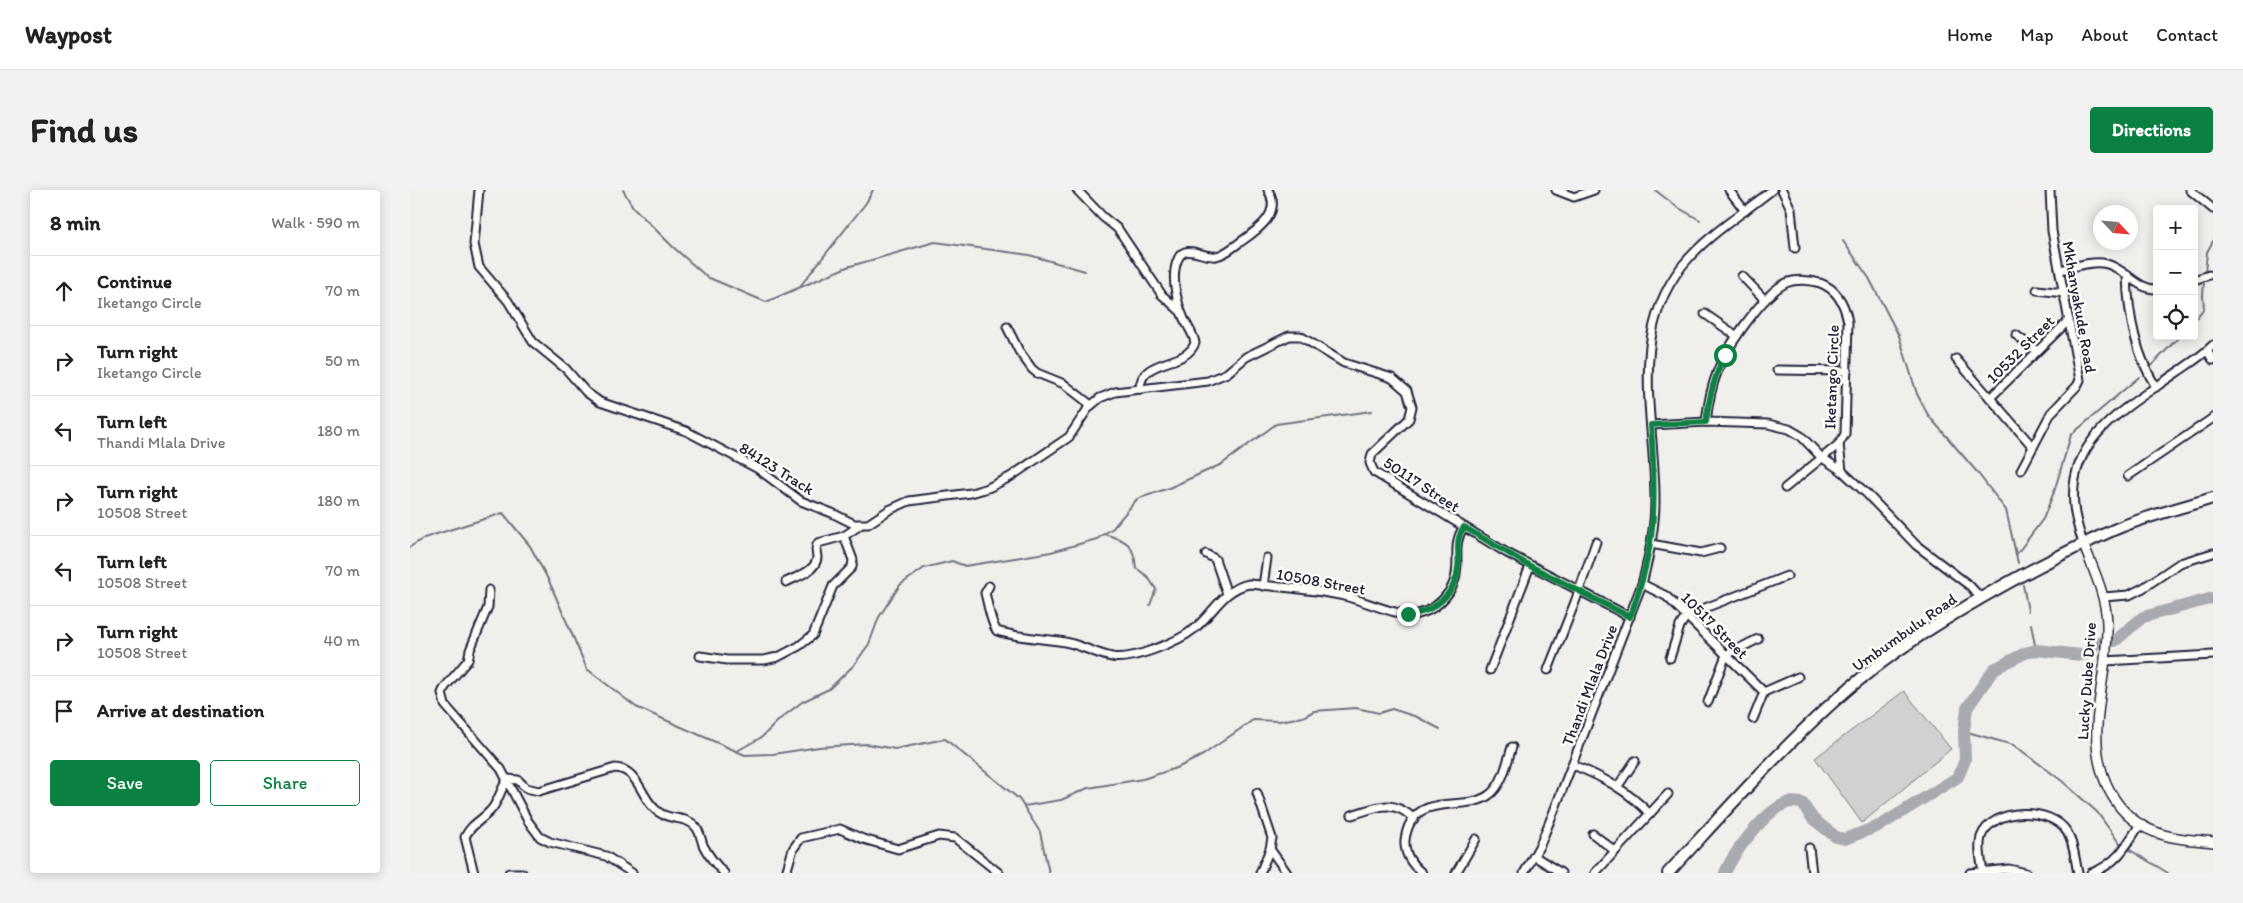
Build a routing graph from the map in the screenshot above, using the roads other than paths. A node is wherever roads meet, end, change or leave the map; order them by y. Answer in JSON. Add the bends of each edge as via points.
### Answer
{"nodes":[{"id":1,"x":479,"y":190,"type":"edge"},
{"id":2,"x":1077,"y":190,"type":"edge"},
{"id":3,"x":1268,"y":190,"type":"edge"},
{"id":4,"x":1556,"y":190,"type":"edge"},
{"id":5,"x":1594,"y":190,"type":"edge"},
{"id":6,"x":1729,"y":190,"type":"edge"},
{"id":7,"x":1772,"y":190,"type":"edge"},
{"id":8,"x":1782,"y":190,"type":"edge"},
{"id":9,"x":2050,"y":190,"type":"edge"},
{"id":10,"x":2190,"y":190,"type":"edge"},
{"id":11,"x":2213,"y":208,"type":"edge"},
{"id":12,"x":1745,"y":211,"type":"junction"},
{"id":13,"x":1794,"y":248,"type":"dead end"},
{"id":14,"x":2060,"y":270,"type":"junction"},
{"id":15,"x":2127,"y":275,"type":"junction"},
{"id":16,"x":2209,"y":275,"type":"dead end"},
{"id":17,"x":1742,"y":276,"type":"dead end"},
{"id":18,"x":2198,"y":279,"type":"edge"},
{"id":19,"x":2153,"y":288,"type":"edge"},
{"id":20,"x":2036,"y":290,"type":"dead end"},
{"id":21,"x":2064,"y":293,"type":"junction"},
{"id":22,"x":1765,"y":300,"type":"junction"},
{"id":23,"x":1181,"y":312,"type":"junction"},
{"id":24,"x":1705,"y":314,"type":"dead end"},
{"id":25,"x":2069,"y":320,"type":"junction"},
{"id":26,"x":1007,"y":327,"type":"dead end"},
{"id":27,"x":2016,"y":335,"type":"dead end"},
{"id":28,"x":1737,"y":336,"type":"junction"},
{"id":29,"x":2213,"y":345,"type":"edge"},
{"id":30,"x":2037,"y":351,"type":"junction"},
{"id":31,"x":2207,"y":351,"type":"junction"},
{"id":32,"x":1956,"y":359,"type":"dead end"},
{"id":33,"x":2213,"y":360,"type":"edge"},
{"id":34,"x":1777,"y":370,"type":"dead end"},
{"id":35,"x":1846,"y":371,"type":"junction"},
{"id":36,"x":2156,"y":387,"type":"junction"},
{"id":37,"x":1140,"y":389,"type":"junction"},
{"id":38,"x":1990,"y":398,"type":"junction"},
{"id":39,"x":1091,"y":406,"type":"junction"},
{"id":40,"x":2213,"y":418,"type":"edge"},
{"id":41,"x":1706,"y":422,"type":"junction"},
{"id":42,"x":1651,"y":425,"type":"junction"},
{"id":43,"x":1839,"y":444,"type":"junction"},
{"id":44,"x":2033,"y":447,"type":"junction"},
{"id":45,"x":1822,"y":457,"type":"junction"},
{"id":46,"x":2021,"y":470,"type":"dead end"},
{"id":47,"x":1842,"y":471,"type":"junction"},
{"id":48,"x":2128,"y":476,"type":"dead end"},
{"id":49,"x":1785,"y":488,"type":"dead end"},
{"id":50,"x":2213,"y":498,"type":"edge"},
{"id":51,"x":859,"y":526,"type":"junction"},
{"id":52,"x":1464,"y":527,"type":"junction"},
{"id":53,"x":844,"y":536,"type":"junction"},
{"id":54,"x":1596,"y":542,"type":"dead end"},
{"id":55,"x":2083,"y":543,"type":"junction"},
{"id":56,"x":1651,"y":544,"type":"junction"},
{"id":57,"x":1720,"y":548,"type":"dead end"},
{"id":58,"x":2213,"y":553,"type":"edge"},
{"id":59,"x":1206,"y":554,"type":"dead end"},
{"id":60,"x":1267,"y":558,"type":"dead end"},
{"id":61,"x":1530,"y":566,"type":"junction"},
{"id":62,"x":1787,"y":576,"type":"dead end"},
{"id":63,"x":786,"y":582,"type":"dead end"},
{"id":64,"x":1642,"y":584,"type":"junction"},
{"id":65,"x":989,"y":586,"type":"dead end"},
{"id":66,"x":1263,"y":586,"type":"junction"},
{"id":67,"x":489,"y":590,"type":"dead end"},
{"id":68,"x":1579,"y":591,"type":"junction"},
{"id":69,"x":1227,"y":594,"type":"junction"},
{"id":70,"x":2103,"y":597,"type":"junction"},
{"id":71,"x":1981,"y":598,"type":"junction"},
{"id":72,"x":1687,"y":615,"type":"junction"},
{"id":73,"x":1630,"y":617,"type":"junction"},
{"id":74,"x":1758,"y":640,"type":"dead end"},
{"id":75,"x":1726,"y":655,"type":"junction"},
{"id":76,"x":2213,"y":655,"type":"edge"},
{"id":77,"x":700,"y":656,"type":"dead end"},
{"id":78,"x":1670,"y":658,"type":"dead end"},
{"id":79,"x":2105,"y":662,"type":"junction"},
{"id":80,"x":1490,"y":670,"type":"dead end"},
{"id":81,"x":1548,"y":670,"type":"dead end"},
{"id":82,"x":1798,"y":677,"type":"dead end"},
{"id":83,"x":1764,"y":692,"type":"junction"},
{"id":84,"x":1708,"y":702,"type":"dead end"},
{"id":85,"x":1753,"y":719,"type":"dead end"},
{"id":86,"x":1512,"y":747,"type":"dead end"},
{"id":87,"x":1635,"y":761,"type":"dead end"},
{"id":88,"x":1573,"y":765,"type":"junction"},
{"id":89,"x":508,"y":779,"type":"junction"},
{"id":90,"x":1618,"y":786,"type":"junction"},
{"id":91,"x":1257,"y":793,"type":"dead end"},
{"id":92,"x":1668,"y":794,"type":"dead end"},
{"id":93,"x":1650,"y":814,"type":"junction"},
{"id":94,"x":1352,"y":815,"type":"dead end"},
{"id":95,"x":1414,"y":819,"type":"junction"},
{"id":96,"x":2140,"y":824,"type":"junction"},
{"id":97,"x":1593,"y":834,"type":"dead end"},
{"id":98,"x":1476,"y":839,"type":"dead end"},
{"id":99,"x":2213,"y":842,"type":"edge"},
{"id":100,"x":1809,"y":848,"type":"dead end"},
{"id":101,"x":1270,"y":849,"type":"junction"},
{"id":102,"x":1615,"y":851,"type":"junction"},
{"id":103,"x":1534,"y":856,"type":"junction"},
{"id":104,"x":1983,"y":871,"type":"junction"},
{"id":105,"x":474,"y":873,"type":"edge"},
{"id":106,"x":510,"y":873,"type":"edge"},
{"id":107,"x":522,"y":873,"type":"edge"},
{"id":108,"x":632,"y":873,"type":"edge"},
{"id":109,"x":724,"y":873,"type":"edge"},
{"id":110,"x":786,"y":873,"type":"edge"},
{"id":111,"x":999,"y":873,"type":"edge"},
{"id":112,"x":1260,"y":873,"type":"edge"},
{"id":113,"x":1287,"y":873,"type":"edge"},
{"id":114,"x":1422,"y":873,"type":"edge"},
{"id":115,"x":1456,"y":873,"type":"edge"},
{"id":116,"x":1524,"y":873,"type":"edge"},
{"id":117,"x":1561,"y":873,"type":"edge"},
{"id":118,"x":1595,"y":873,"type":"edge"},
{"id":119,"x":1668,"y":873,"type":"edge"},
{"id":120,"x":1812,"y":873,"type":"edge"},
{"id":121,"x":1970,"y":873,"type":"edge"},
{"id":122,"x":2026,"y":873,"type":"edge"},
{"id":123,"x":2078,"y":873,"type":"edge"},
{"id":124,"x":2091,"y":873,"type":"edge"}],
"edges":[{"from":1,"to":51,"type":"street","name":"84123 Track","via":[[474,244],[479,267],[508,301],[533,342],[566,369],[591,397],[686,431],[758,469],[801,501]]},
{"from":2,"to":23,"type":"street","via":[[1118,229],[1162,295]]},
{"from":3,"to":23,"type":"street","via":[[1272,196],[1272,210],[1257,230],[1221,255],[1188,251],[1178,258],[1175,281]]},
{"from":4,"to":5,"type":"street","via":[[1574,197]]},
{"from":6,"to":12,"type":"street"},
{"from":7,"to":12,"type":"street","name":"Thandi Mlala Drive"},
{"from":8,"to":13,"type":"street","via":[[1791,209]]},
{"from":9,"to":14,"type":"street","name":"Mkhanyakude Road","via":[[2050,219]]},
{"from":10,"to":11,"type":"street"},
{"from":12,"to":42,"type":"street","name":"Thandi Mlala Drive","via":[[1690,257],[1663,297],[1648,350]]},
{"from":14,"to":15,"type":"street","via":[[2103,263]]},
{"from":14,"to":21,"type":"street","name":"Mkhanyakude Road"},
{"from":15,"to":19,"type":"street","via":[[2141,286]]},
{"from":15,"to":36,"type":"street","via":[[2140,358]]},
{"from":16,"to":18,"type":"street"},
{"from":17,"to":22,"type":"street"},
{"from":20,"to":21,"type":"street"},
{"from":21,"to":25,"type":"street","name":"Mkhanyakude Road"},
{"from":22,"to":28,"type":"street","name":"Iketango Circle"},
{"from":22,"to":35,"type":"street","name":"Iketango Circle","via":[[1780,287],[1794,281],[1819,283],[1831,290],[1841,301],[1846,314]]},
{"from":23,"to":37,"type":"street","via":[[1194,339],[1193,348],[1146,373]]},
{"from":24,"to":28,"type":"street"},
{"from":25,"to":30,"type":"street","name":"10532 Street"},
{"from":25,"to":44,"type":"street","name":"Mkhanyakude Road","via":[[2080,380],[2051,413]]},
{"from":26,"to":39,"type":"street","via":[[1032,369],[1064,384]]},
{"from":27,"to":30,"type":"street"},
{"from":28,"to":41,"type":"street","name":"Iketango Circle","via":[[1715,377]]},
{"from":29,"to":31,"type":"street"},
{"from":30,"to":38,"type":"street","name":"10532 Street"},
{"from":31,"to":33,"type":"street"},
{"from":31,"to":36,"type":"street"},
{"from":32,"to":38,"type":"street"},
{"from":34,"to":35,"type":"street"},
{"from":35,"to":43,"type":"street","name":"Iketango Circle","via":[[1846,428]]},
{"from":36,"to":55,"type":"street","via":[[2099,430],[2081,456],[2073,498]]},
{"from":37,"to":39,"type":"street","via":[[1105,395]]},
{"from":37,"to":52,"type":"street","name":"50117 Street","via":[[1208,381],[1227,373],[1246,357],[1289,336],[1300,336],[1344,363],[1392,378],[1407,390],[1412,402],[1411,413],[1406,424],[1372,454],[1372,468],[1377,475]]},
{"from":38,"to":44,"type":"street"},
{"from":39,"to":51,"type":"street","via":[[1069,437],[998,484],[972,493],[909,501]]},
{"from":40,"to":48,"type":"street"},
{"from":41,"to":42,"type":"street","name":"Iketango Circle"},
{"from":41,"to":45,"type":"street","name":"Iketango Circle","via":[[1782,427],[1801,436]]},
{"from":42,"to":56,"type":"street","name":"Thandi Mlala Drive","via":[[1655,503]]},
{"from":43,"to":45,"type":"street","name":"Iketango Circle"},
{"from":43,"to":47,"type":"street"},
{"from":44,"to":46,"type":"street","name":"Mkhanyakude Road"},
{"from":45,"to":47,"type":"street"},
{"from":45,"to":49,"type":"street"},
{"from":47,"to":71,"type":"street","via":[[1909,539]]},
{"from":50,"to":55,"type":"main road","name":"Umbumbulu Road","via":[[2124,526]]},
{"from":51,"to":53,"type":"street"},
{"from":52,"to":61,"type":"street"},
{"from":52,"to":66,"type":"street","name":"10508 Street","via":[[1458,536],[1458,570],[1453,585],[1442,600],[1425,612],[1408,614],[1347,597]]},
{"from":53,"to":63,"type":"street","via":[[818,543],[814,567]]},
{"from":53,"to":77,"type":"street","via":[[852,567],[833,586],[808,640],[778,657],[764,660]]},
{"from":54,"to":68,"type":"street"},
{"from":55,"to":70,"type":"street","name":"Lucky Dube Drive"},
{"from":55,"to":71,"type":"main road","name":"Umbumbulu Road"},
{"from":56,"to":57,"type":"street","via":[[1701,553]]},
{"from":56,"to":64,"type":"street","name":"Thandi Mlala Drive"},
{"from":58,"to":70,"type":"street","via":[[2180,563],[2129,595]]},
{"from":59,"to":69,"type":"street","via":[[1216,559]]},
{"from":60,"to":66,"type":"street"},
{"from":61,"to":68,"type":"street"},
{"from":61,"to":80,"type":"street"},
{"from":62,"to":72,"type":"street"},
{"from":64,"to":72,"type":"street","name":"10517 Street","via":[[1666,596]]},
{"from":64,"to":73,"type":"street","name":"Thandi Mlala Drive"},
{"from":65,"to":69,"type":"street","name":"10508 Street","via":[[985,594],[992,625],[997,631],[1070,643],[1123,659],[1188,633]]},
{"from":66,"to":69,"type":"street","name":"10508 Street","via":[[1243,586]]},
{"from":67,"to":89,"type":"street","via":[[488,607],[468,660],[445,687],[442,698]]},
{"from":68,"to":73,"type":"street"},
{"from":68,"to":81,"type":"street"},
{"from":70,"to":79,"type":"street","name":"Lucky Dube Drive","via":[[2107,621]]},
{"from":71,"to":119,"type":"main road","name":"Umbumbulu Road","via":[[1899,651],[1832,704]]},
{"from":72,"to":75,"type":"street","name":"10517 Street"},
{"from":72,"to":78,"type":"street"},
{"from":73,"to":88,"type":"street","name":"Thandi Mlala Drive"},
{"from":74,"to":75,"type":"street"},
{"from":75,"to":83,"type":"street","name":"10517 Street"},
{"from":75,"to":84,"type":"street"},
{"from":76,"to":79,"type":"street"},
{"from":79,"to":96,"type":"street","name":"Lucky Dube Drive","via":[[2097,724],[2099,765],[2113,798]]},
{"from":82,"to":83,"type":"street"},
{"from":83,"to":85,"type":"street"},
{"from":86,"to":95,"type":"street","via":[[1501,779],[1489,796],[1437,806]]},
{"from":87,"to":90,"type":"street"},
{"from":88,"to":90,"type":"street"},
{"from":88,"to":103,"type":"street","name":"Thandi Mlala Drive"},
{"from":89,"to":105,"type":"street","via":[[494,806],[471,826],[465,837]]},
{"from":89,"to":108,"type":"street","via":[[528,821],[540,837],[606,856]]},
{"from":89,"to":109,"type":"street","via":[[518,780],[526,788],[539,791],[609,769],[621,769],[639,784],[654,809],[696,827],[704,846]]},
{"from":90,"to":93,"type":"street"},
{"from":91,"to":101,"type":"street","via":[[1270,831]]},
{"from":92,"to":93,"type":"street"},
{"from":93,"to":102,"type":"street"},
{"from":94,"to":95,"type":"street","via":[[1390,805],[1401,808]]},
{"from":95,"to":114,"type":"street","via":[[1406,837],[1406,850],[1410,861]]},
{"from":96,"to":99,"type":"street","name":"Lucky Dube Drive","via":[[2172,837]]},
{"from":96,"to":124,"type":"street","via":[[2114,861]]},
{"from":97,"to":102,"type":"street"},
{"from":98,"to":115,"type":"street"},
{"from":100,"to":120,"type":"street"},
{"from":101,"to":112,"type":"street"},
{"from":101,"to":113,"type":"street"},
{"from":102,"to":118,"type":"street"},
{"from":103,"to":116,"type":"street","name":"Thandi Mlala Drive"},
{"from":103,"to":117,"type":"street"},
{"from":104,"to":121,"type":"street"},
{"from":104,"to":122,"type":"street","via":[[2010,869]]},
{"from":104,"to":123,"type":"street","via":[[1980,842],[1986,829],[1998,819],[2032,813],[2050,818],[2068,833]]},
{"from":106,"to":107,"type":"street"},
{"from":110,"to":111,"type":"street","via":[[793,849],[801,838],[840,829],[898,849],[939,836],[955,838]]}]}
